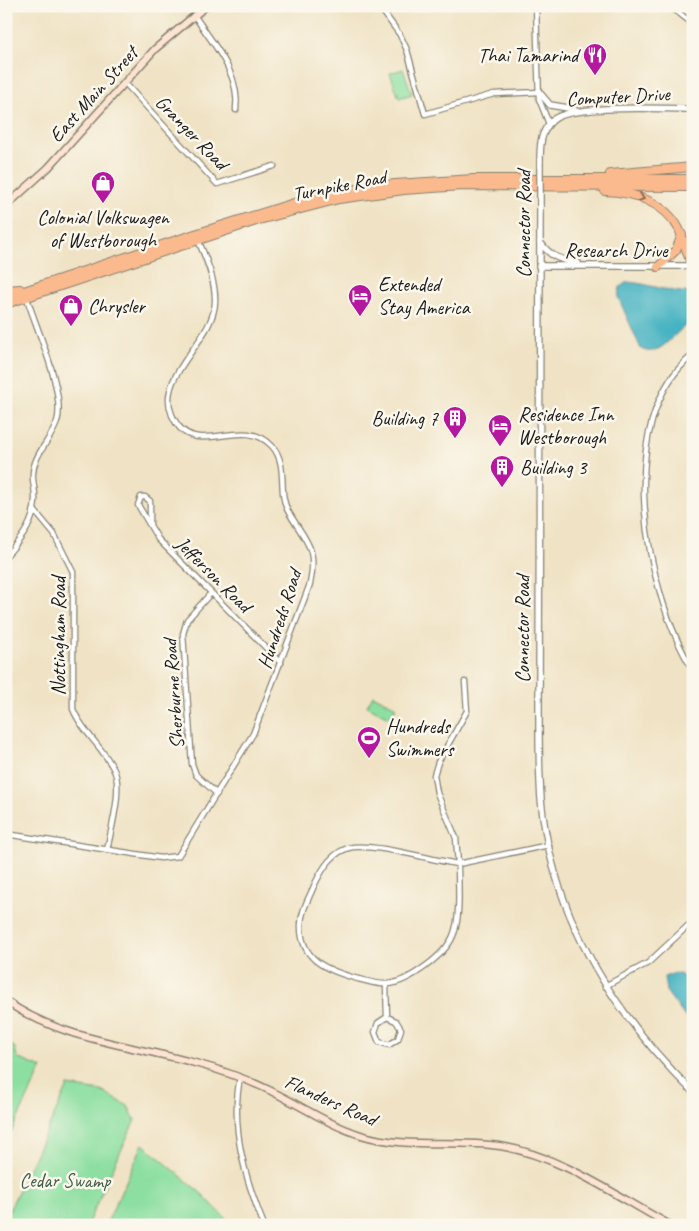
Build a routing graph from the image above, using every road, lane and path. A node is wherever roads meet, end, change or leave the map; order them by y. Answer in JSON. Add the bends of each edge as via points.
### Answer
{"nodes":[{"id":1,"x":206,"y":6,"type":"edge"},
{"id":2,"x":379,"y":6,"type":"edge"},
{"id":3,"x":536,"y":6,"type":"edge"},
{"id":4,"x":644,"y":6,"type":"edge"},
{"id":5,"x":670,"y":6,"type":"edge"},
{"id":6,"x":194,"y":15,"type":"junction"},
{"id":7,"x":693,"y":24,"type":"edge"},
{"id":8,"x":124,"y":82,"type":"junction"},
{"id":9,"x":539,"y":92,"type":"junction"},
{"id":10,"x":693,"y":109,"type":"edge"},
{"id":11,"x":236,"y":110,"type":"dead end"},
{"id":12,"x":588,"y":110,"type":"junction"},
{"id":13,"x":549,"y":124,"type":"junction"},
{"id":14,"x":274,"y":166,"type":"dead end"},
{"id":15,"x":693,"y":167,"type":"edge"},
{"id":16,"x":591,"y":178,"type":"junction"},
{"id":17,"x":693,"y":179,"type":"edge"},
{"id":18,"x":576,"y":186,"type":"junction"},
{"id":19,"x":693,"y":187,"type":"edge"},
{"id":20,"x":6,"y":206,"type":"edge"},
{"id":21,"x":682,"y":235,"type":"junction"},
{"id":22,"x":198,"y":240,"type":"junction"},
{"id":23,"x":540,"y":240,"type":"junction"},
{"id":24,"x":692,"y":265,"type":"edge"},
{"id":25,"x":539,"y":266,"type":"junction"},
{"id":26,"x":592,"y":266,"type":"junction"},
{"id":27,"x":658,"y":267,"type":"junction"},
{"id":28,"x":34,"y":288,"type":"junction"},
{"id":29,"x":6,"y":290,"type":"edge"},
{"id":30,"x":6,"y":297,"type":"edge"},
{"id":31,"x":27,"y":298,"type":"junction"},
{"id":32,"x":6,"y":304,"type":"edge"},
{"id":33,"x":693,"y":355,"type":"edge"},
{"id":34,"x":34,"y":510,"type":"junction"},
{"id":35,"x":150,"y":524,"type":"junction"},
{"id":36,"x":6,"y":556,"type":"edge"},
{"id":37,"x":211,"y":593,"type":"junction"},
{"id":38,"x":281,"y":663,"type":"junction"},
{"id":39,"x":693,"y":670,"type":"edge"},
{"id":40,"x":466,"y":682,"type":"dead end"},
{"id":41,"x":217,"y":794,"type":"junction"},
{"id":42,"x":6,"y":834,"type":"edge"},
{"id":43,"x":548,"y":845,"type":"junction"},
{"id":44,"x":107,"y":850,"type":"junction"},
{"id":45,"x":458,"y":864,"type":"junction"},
{"id":46,"x":693,"y":921,"type":"edge"},
{"id":47,"x":386,"y":985,"type":"junction"},
{"id":48,"x":605,"y":986,"type":"junction"},
{"id":49,"x":6,"y":1001,"type":"edge"},
{"id":50,"x":387,"y":1017,"type":"junction"},
{"id":51,"x":240,"y":1078,"type":"junction"},
{"id":52,"x":693,"y":1092,"type":"edge"},
{"id":53,"x":264,"y":1225,"type":"edge"},
{"id":54,"x":670,"y":1225,"type":"edge"}],
"edges":[{"from":1,"to":6,"type":"main road","name":"East Main Street"},
{"from":2,"to":9,"type":"street","via":[[403,42],[425,114],[494,94]]},
{"from":3,"to":9,"type":"street"},
{"from":4,"to":5,"type":"street"},
{"from":5,"to":7,"type":"street"},
{"from":6,"to":8,"type":"main road","name":"East Main Street","via":[[163,41]]},
{"from":6,"to":11,"type":"street","via":[[234,77]]},
{"from":8,"to":14,"type":"street","name":"Granger Road","via":[[216,184]]},
{"from":8,"to":20,"type":"main road","name":"East Main Street","via":[[88,127]]},
{"from":9,"to":12,"type":"street","via":[[554,107]]},
{"from":9,"to":13,"type":"street","via":[[541,107]]},
{"from":10,"to":12,"type":"street","name":"Computer Drive"},
{"from":12,"to":13,"type":"street","name":"Computer Drive","via":[[561,114]]},
{"from":13,"to":23,"type":"street","name":"Connector Road","bridge":true,"via":[[541,138]]},
{"from":15,"to":16,"type":"highway","via":[[603,174]]},
{"from":16,"to":17,"type":"highway","name":"Turnpike Road"},
{"from":16,"to":28,"type":"highway","name":"Turnpike Road","via":[[474,179],[343,191],[294,203]]},
{"from":18,"to":19,"type":"highway","name":"Turnpike Road"},
{"from":18,"to":21,"type":"highway","one_way":true,"via":[[650,201],[667,213]]},
{"from":18,"to":22,"type":"highway","name":"Turnpike Road","via":[[462,186],[377,193],[293,210]]},
{"from":21,"to":24,"type":"highway"},
{"from":21,"to":27,"type":"highway","via":[[676,250]]},
{"from":22,"to":31,"type":"highway","name":"Turnpike Road"},
{"from":22,"to":38,"type":"street","name":"Hundreds Road","via":[[214,291],[213,313],[173,382],[169,404],[178,425],[192,435],[208,439],[242,432],[272,446],[279,456],[283,501],[307,540],[312,562],[310,584]]},
{"from":23,"to":25,"type":"street","name":"Connector Road"},
{"from":23,"to":26,"type":"street","via":[[551,255],[560,260]]},
{"from":24,"to":27,"type":"street","name":"Research Drive"},
{"from":25,"to":26,"type":"street","name":"Research Drive"},
{"from":25,"to":43,"type":"street","name":"Connector Road","via":[[538,720],[541,800]]},
{"from":26,"to":27,"type":"street","name":"Research Drive"},
{"from":28,"to":29,"type":"highway"},
{"from":28,"to":30,"type":"highway","name":"Turnpike Road"},
{"from":31,"to":32,"type":"highway","name":"Turnpike Road"},
{"from":31,"to":34,"type":"street","via":[[59,399],[57,422],[35,462]]},
{"from":33,"to":39,"type":"street","via":[[673,373],[661,396],[648,437],[645,477],[655,573],[669,622]]},
{"from":34,"to":36,"type":"street","via":[[28,528]]},
{"from":34,"to":44,"type":"street","name":"Nottingham Road","via":[[54,534],[73,572],[73,709],[112,766],[117,781]]},
{"from":35,"to":35,"type":"street","name":"Jefferson Road","via":[[150,501],[141,497],[138,505]]},
{"from":35,"to":37,"type":"street","name":"Jefferson Road","via":[[158,539]]},
{"from":37,"to":38,"type":"street","name":"Jefferson Road"},
{"from":37,"to":41,"type":"street","name":"Sherburne Road","via":[[186,620],[183,634],[192,764],[196,775]]},
{"from":38,"to":41,"type":"street","name":"Hundreds Road","via":[[253,734]]},
{"from":40,"to":45,"type":"street","via":[[467,711],[434,775],[437,792],[456,838]]},
{"from":41,"to":44,"type":"street","name":"Hundreds Road","via":[[178,856],[161,858]]},
{"from":42,"to":44,"type":"street","name":"Hundreds Road"},
{"from":43,"to":45,"type":"street"},
{"from":43,"to":48,"type":"street","name":"Connector Road","via":[[568,910]]},
{"from":45,"to":47,"type":"street","via":[[456,924],[450,943],[407,978]]},
{"from":45,"to":47,"type":"street","via":[[354,847],[334,855],[324,868],[302,914],[304,946],[310,956],[329,970]]},
{"from":46,"to":48,"type":"street","via":[[648,963]]},
{"from":47,"to":50,"type":"street"},
{"from":48,"to":52,"type":"street","name":"Connector Road","via":[[644,1042]]},
{"from":49,"to":51,"type":"main road","name":"Flanders Road","via":[[30,1015],[68,1030]]},
{"from":50,"to":50,"type":"street","via":[[378,1022],[375,1032],[379,1042],[389,1045],[398,1039],[400,1029]]},
{"from":51,"to":53,"type":"street","via":[[236,1103],[241,1149],[252,1194]]},
{"from":51,"to":54,"type":"main road","name":"Flanders Road","via":[[362,1136],[407,1143],[498,1146],[532,1154],[577,1173]]}]}
